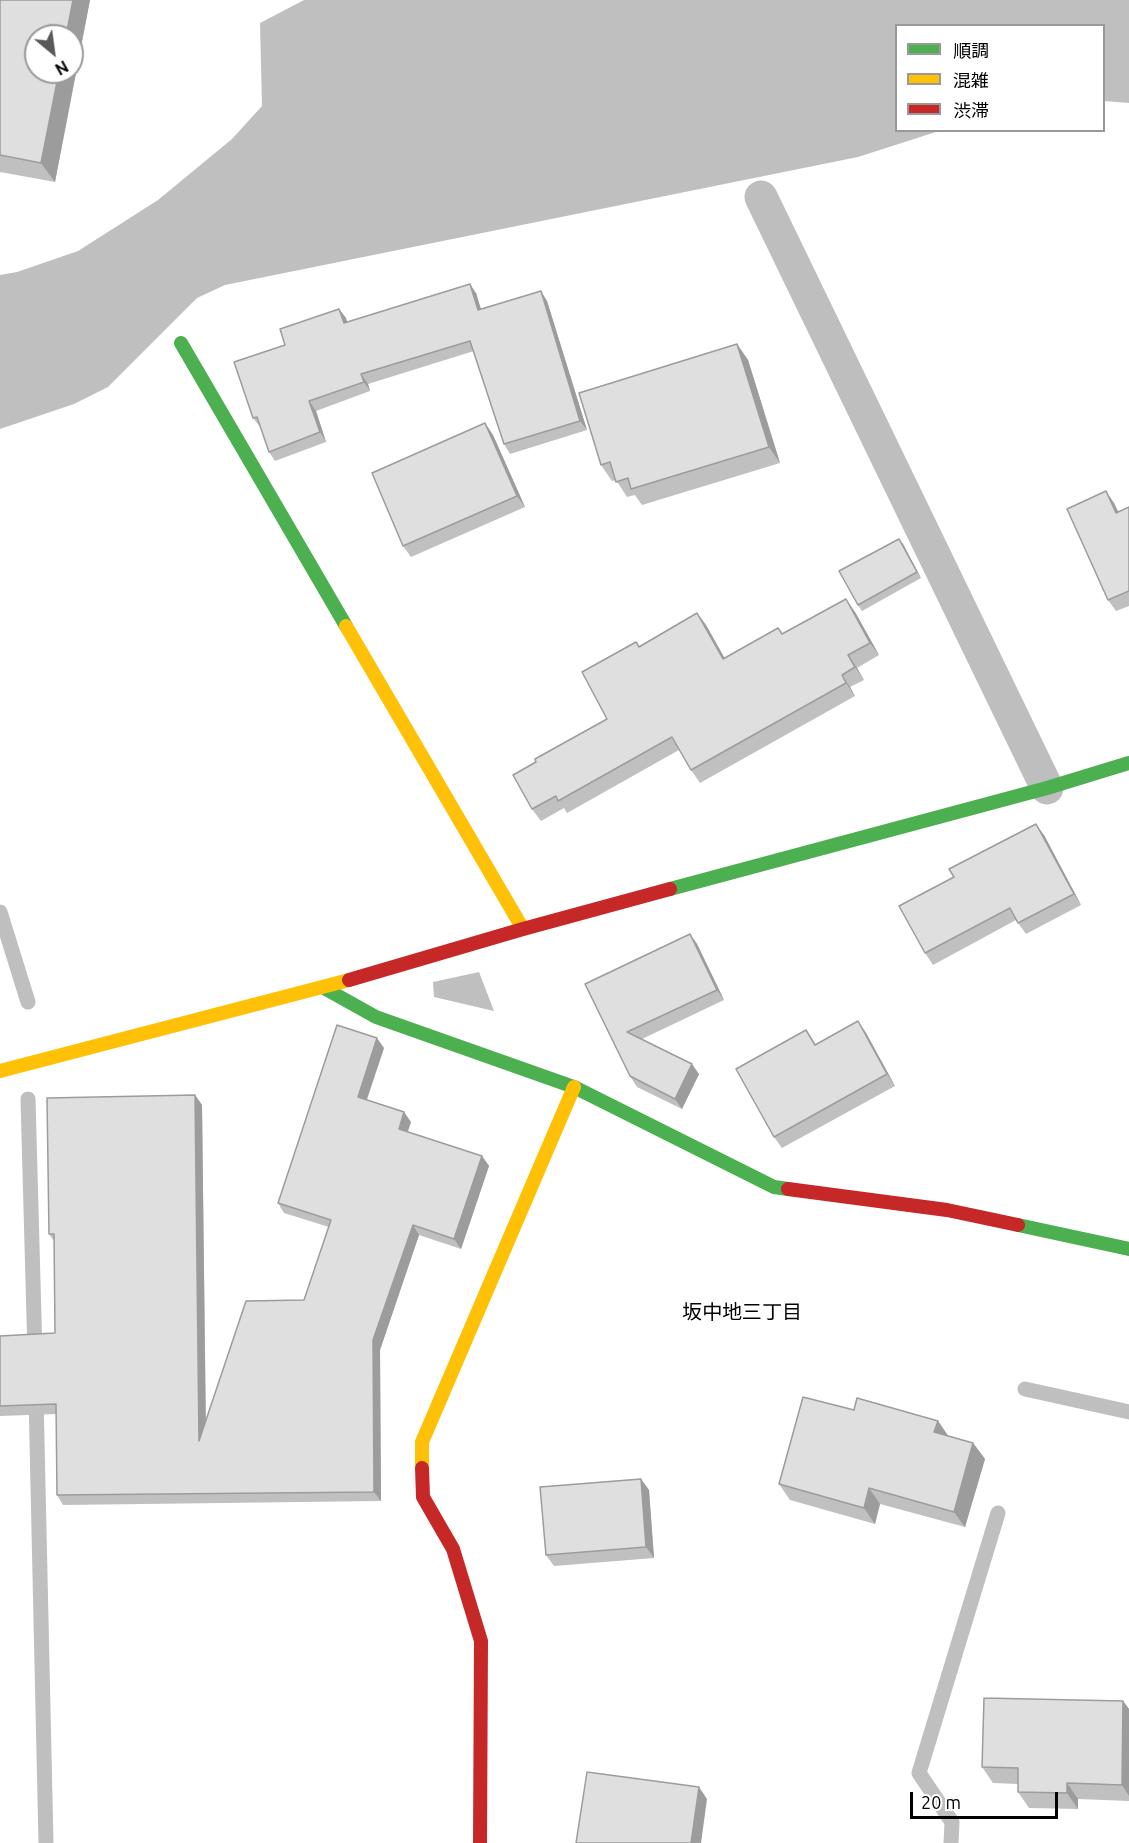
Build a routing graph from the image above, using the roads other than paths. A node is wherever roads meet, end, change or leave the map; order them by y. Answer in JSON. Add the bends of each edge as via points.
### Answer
{"nodes":[{"id":1,"x":761,"y":197,"type":"dead end"},
{"id":2,"x":181,"y":343,"type":"dead end"},
{"id":3,"x":1129,"y":764,"type":"edge"},
{"id":4,"x":1047,"y":788,"type":"junction"},
{"id":5,"x":523,"y":929,"type":"junction"},
{"id":6,"x":324,"y":987,"type":"junction"},
{"id":7,"x":0,"y":1071,"type":"edge"},
{"id":8,"x":574,"y":1087,"type":"junction"},
{"id":9,"x":1129,"y":1249,"type":"edge"},
{"id":10,"x":480,"y":1843,"type":"edge"}],
"edges":[{"from":1,"to":4,"type":"street"},
{"from":2,"to":5,"type":"street"},
{"from":3,"to":4,"type":"street"},
{"from":4,"to":5,"type":"street"},
{"from":5,"to":6,"type":"street"},
{"from":6,"to":7,"type":"street"},
{"from":6,"to":8,"type":"street","via":[[376,1017]]},
{"from":8,"to":9,"type":"street","via":[[774,1187],[947,1210]]},
{"from":8,"to":10,"type":"street","via":[[422,1442],[423,1497],[453,1549],[481,1641]]}]}
